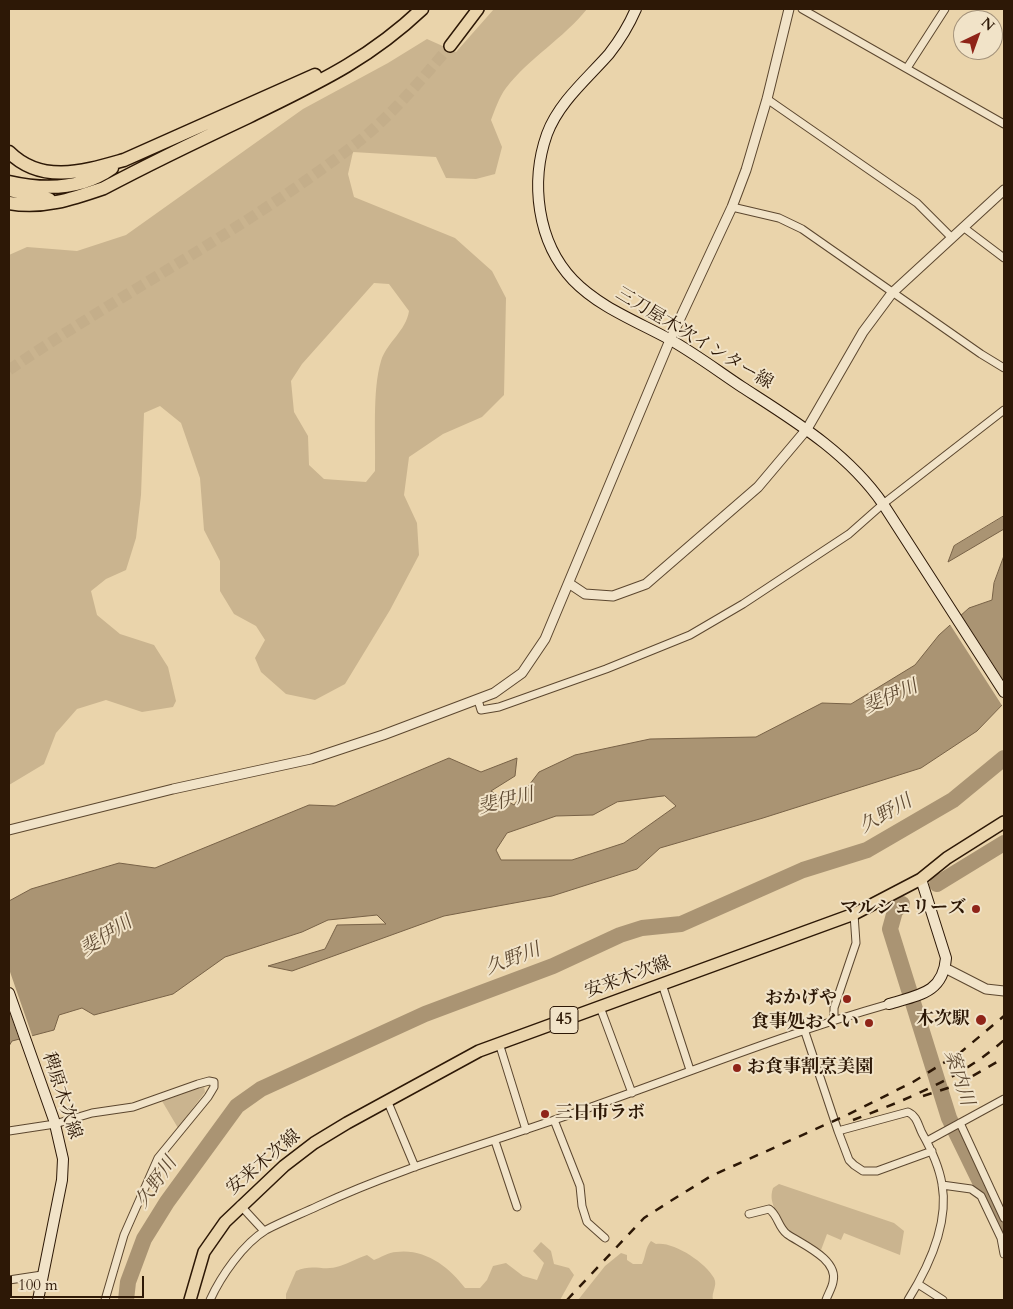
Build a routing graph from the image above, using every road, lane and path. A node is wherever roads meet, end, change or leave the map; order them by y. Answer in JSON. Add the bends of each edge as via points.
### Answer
{"nodes":[{"id":1,"x":411,"y":9,"type":"edge"},
{"id":2,"x":422,"y":9,"type":"edge"},
{"id":3,"x":478,"y":9,"type":"edge"},
{"id":4,"x":636,"y":9,"type":"edge"},
{"id":5,"x":789,"y":9,"type":"edge"},
{"id":6,"x":802,"y":9,"type":"edge"},
{"id":7,"x":945,"y":9,"type":"edge"},
{"id":8,"x":450,"y":46,"type":"tunnel mouth"},
{"id":9,"x":906,"y":68,"type":"junction"},
{"id":10,"x":767,"y":99,"type":"junction"},
{"id":11,"x":1004,"y":124,"type":"edge"},
{"id":12,"x":9,"y":152,"type":"edge"},
{"id":13,"x":124,"y":160,"type":"junction"},
{"id":14,"x":9,"y":182,"type":"edge"},
{"id":15,"x":9,"y":190,"type":"edge"},
{"id":16,"x":1004,"y":190,"type":"edge"},
{"id":17,"x":67,"y":201,"type":"junction"},
{"id":18,"x":9,"y":203,"type":"edge"},
{"id":19,"x":732,"y":208,"type":"junction"},
{"id":20,"x":963,"y":227,"type":"junction"},
{"id":21,"x":952,"y":238,"type":"junction"},
{"id":22,"x":1004,"y":258,"type":"edge"},
{"id":23,"x":892,"y":293,"type":"junction"},
{"id":24,"x":670,"y":340,"type":"junction"},
{"id":25,"x":1004,"y":368,"type":"edge"},
{"id":26,"x":1004,"y":410,"type":"edge"},
{"id":27,"x":807,"y":430,"type":"junction"},
{"id":28,"x":883,"y":504,"type":"junction"},
{"id":29,"x":570,"y":584,"type":"junction"},
{"id":30,"x":1004,"y":692,"type":"edge"},
{"id":31,"x":478,"y":700,"type":"junction"},
{"id":32,"x":1004,"y":822,"type":"edge"},
{"id":33,"x":9,"y":830,"type":"edge"},
{"id":34,"x":921,"y":879,"type":"junction"},
{"id":35,"x":854,"y":914,"type":"junction"},
{"id":36,"x":946,"y":968,"type":"junction"},
{"id":37,"x":662,"y":984,"type":"junction"},
{"id":38,"x":1004,"y":991,"type":"edge"},
{"id":39,"x":9,"y":993,"type":"edge"},
{"id":40,"x":890,"y":1004,"type":"joint"},
{"id":41,"x":600,"y":1007,"type":"junction"},
{"id":42,"x":834,"y":1019,"type":"junction"},
{"id":43,"x":804,"y":1029,"type":"junction"},
{"id":44,"x":499,"y":1043,"type":"junction"},
{"id":45,"x":690,"y":1070,"type":"junction"},
{"id":46,"x":632,"y":1093,"type":"junction"},
{"id":47,"x":1004,"y":1099,"type":"edge"},
{"id":48,"x":387,"y":1100,"type":"junction"},
{"id":49,"x":554,"y":1120,"type":"junction"},
{"id":50,"x":54,"y":1122,"type":"junction"},
{"id":51,"x":959,"y":1124,"type":"junction"},
{"id":52,"x":526,"y":1130,"type":"junction"},
{"id":53,"x":9,"y":1131,"type":"edge"},
{"id":54,"x":838,"y":1131,"type":"junction"},
{"id":55,"x":495,"y":1141,"type":"junction"},
{"id":56,"x":927,"y":1141,"type":"junction"},
{"id":57,"x":932,"y":1151,"type":"junction"},
{"id":58,"x":415,"y":1167,"type":"junction"},
{"id":59,"x":942,"y":1185,"type":"junction"},
{"id":60,"x":989,"y":1198,"type":"junction"},
{"id":61,"x":240,"y":1205,"type":"junction"},
{"id":62,"x":517,"y":1207,"type":"dead end"},
{"id":63,"x":749,"y":1214,"type":"dead end"},
{"id":64,"x":1004,"y":1218,"type":"edge"},
{"id":65,"x":264,"y":1231,"type":"junction"},
{"id":66,"x":605,"y":1238,"type":"dead end"},
{"id":67,"x":1004,"y":1254,"type":"edge"},
{"id":68,"x":42,"y":1275,"type":"junction"},
{"id":69,"x":9,"y":1280,"type":"edge"},
{"id":70,"x":918,"y":1284,"type":"junction"},
{"id":71,"x":38,"y":1300,"type":"edge"},
{"id":72,"x":105,"y":1300,"type":"edge"},
{"id":73,"x":190,"y":1300,"type":"edge"},
{"id":74,"x":210,"y":1300,"type":"edge"},
{"id":75,"x":826,"y":1300,"type":"edge"},
{"id":76,"x":908,"y":1300,"type":"edge"},
{"id":77,"x":943,"y":1300,"type":"edge"}],
"edges":[{"from":1,"to":13,"type":"highway","via":[[360,50],[322,72]]},
{"from":2,"to":17,"type":"highway","via":[[367,55],[329,78],[104,188]]},
{"from":3,"to":8,"type":"main road"},
{"from":4,"to":24,"type":"main road","name":"三刀屋木次インター線","via":[[626,30],[576,89],[548,133],[540,159],[539,209],[556,257],[572,280],[621,315]]},
{"from":5,"to":10,"type":"street"},
{"from":6,"to":9,"type":"street"},
{"from":7,"to":9,"type":"street"},
{"from":9,"to":11,"type":"street"},
{"from":10,"to":19,"type":"street"},
{"from":10,"to":21,"type":"street","via":[[917,203]]},
{"from":12,"to":13,"type":"highway","via":[[35,170],[53,173],[76,173]]},
{"from":13,"to":14,"type":"highway","via":[[83,182],[52,188],[33,188]]},
{"from":15,"to":17,"type":"highway"},
{"from":16,"to":20,"type":"street"},
{"from":17,"to":18,"type":"highway","via":[[28,206]]},
{"from":19,"to":23,"type":"street","via":[[779,218],[802,228]]},
{"from":19,"to":24,"type":"street"},
{"from":20,"to":21,"type":"street"},
{"from":20,"to":22,"type":"street"},
{"from":21,"to":23,"type":"street"},
{"from":23,"to":25,"type":"street"},
{"from":23,"to":27,"type":"street","via":[[862,332]]},
{"from":24,"to":27,"type":"main road","name":"三刀屋木次インター線"},
{"from":24,"to":29,"type":"street"},
{"from":26,"to":28,"type":"street"},
{"from":27,"to":28,"type":"main road","name":"三刀屋木次インター線","via":[[861,475]]},
{"from":27,"to":29,"type":"street","via":[[758,488],[646,584],[612,596],[585,594]]},
{"from":28,"to":30,"type":"main road","name":"三刀屋木次インター線"},
{"from":28,"to":31,"type":"street","via":[[849,534],[690,635],[499,707],[481,710]]},
{"from":29,"to":31,"type":"street","via":[[545,639],[530,663],[510,683]]},
{"from":31,"to":33,"type":"street","via":[[311,759]]},
{"from":32,"to":34,"type":"main road","name":"安来木次線","number":"45"},
{"from":34,"to":35,"type":"main road","name":"安来木次線","number":"45"},
{"from":34,"to":36,"type":"main road","via":[[946,958]]},
{"from":35,"to":37,"type":"main road","name":"安来木次線","number":"45"},
{"from":35,"to":42,"type":"street","via":[[856,943],[834,1008]]},
{"from":36,"to":38,"type":"street","via":[[986,989]]},
{"from":36,"to":40,"type":"main road","via":[[942,979],[932,989]]},
{"from":37,"to":41,"type":"main road","name":"安来木次線","number":"45"},
{"from":37,"to":45,"type":"street"},
{"from":39,"to":50,"type":"main road","name":"稗原木次線"},
{"from":40,"to":42,"type":"street"},
{"from":41,"to":44,"type":"main road","name":"安来木次線","number":"45"},
{"from":41,"to":46,"type":"street"},
{"from":42,"to":43,"type":"street"},
{"from":43,"to":45,"type":"street"},
{"from":43,"to":54,"type":"street"},
{"from":44,"to":48,"type":"main road","name":"安来木次線","number":"45","via":[[458,1061]]},
{"from":44,"to":52,"type":"street"},
{"from":45,"to":46,"type":"street"},
{"from":46,"to":49,"type":"street"},
{"from":47,"to":51,"type":"street"},
{"from":48,"to":58,"type":"street"},
{"from":48,"to":61,"type":"main road","name":"安来木次線","number":"45","via":[[314,1143]]},
{"from":49,"to":52,"type":"street"},
{"from":49,"to":66,"type":"street","via":[[580,1186],[584,1214],[591,1227]]},
{"from":50,"to":53,"type":"street"},
{"from":50,"to":68,"type":"main road","name":"稗原木次線","via":[[63,1159],[62,1180]]},
{"from":50,"to":72,"type":"street","via":[[134,1107],[209,1081],[214,1084],[208,1097],[158,1158],[124,1235]]},
{"from":51,"to":56,"type":"street"},
{"from":51,"to":60,"type":"street"},
{"from":52,"to":55,"type":"street"},
{"from":54,"to":56,"type":"street","via":[[908,1112],[915,1118]]},
{"from":54,"to":57,"type":"street","via":[[849,1160],[863,1171],[877,1171]]},
{"from":55,"to":58,"type":"street"},
{"from":55,"to":62,"type":"street"},
{"from":56,"to":57,"type":"street"},
{"from":57,"to":59,"type":"street"},
{"from":58,"to":65,"type":"street","via":[[353,1190]]},
{"from":59,"to":60,"type":"street","via":[[971,1189]]},
{"from":59,"to":70,"type":"street","via":[[936,1241]]},
{"from":60,"to":64,"type":"street"},
{"from":60,"to":67,"type":"street"},
{"from":61,"to":65,"type":"street"},
{"from":61,"to":73,"type":"main road","name":"安来木次線","number":"45","via":[[213,1236],[204,1252]]},
{"from":63,"to":75,"type":"street","via":[[769,1209],[784,1231],[823,1258],[833,1273],[834,1281]]},
{"from":65,"to":74,"type":"street","via":[[230,1266]]},
{"from":68,"to":69,"type":"street"},
{"from":68,"to":71,"type":"main road","name":"稗原木次線"},
{"from":70,"to":76,"type":"street"},
{"from":70,"to":77,"type":"street"}]}
